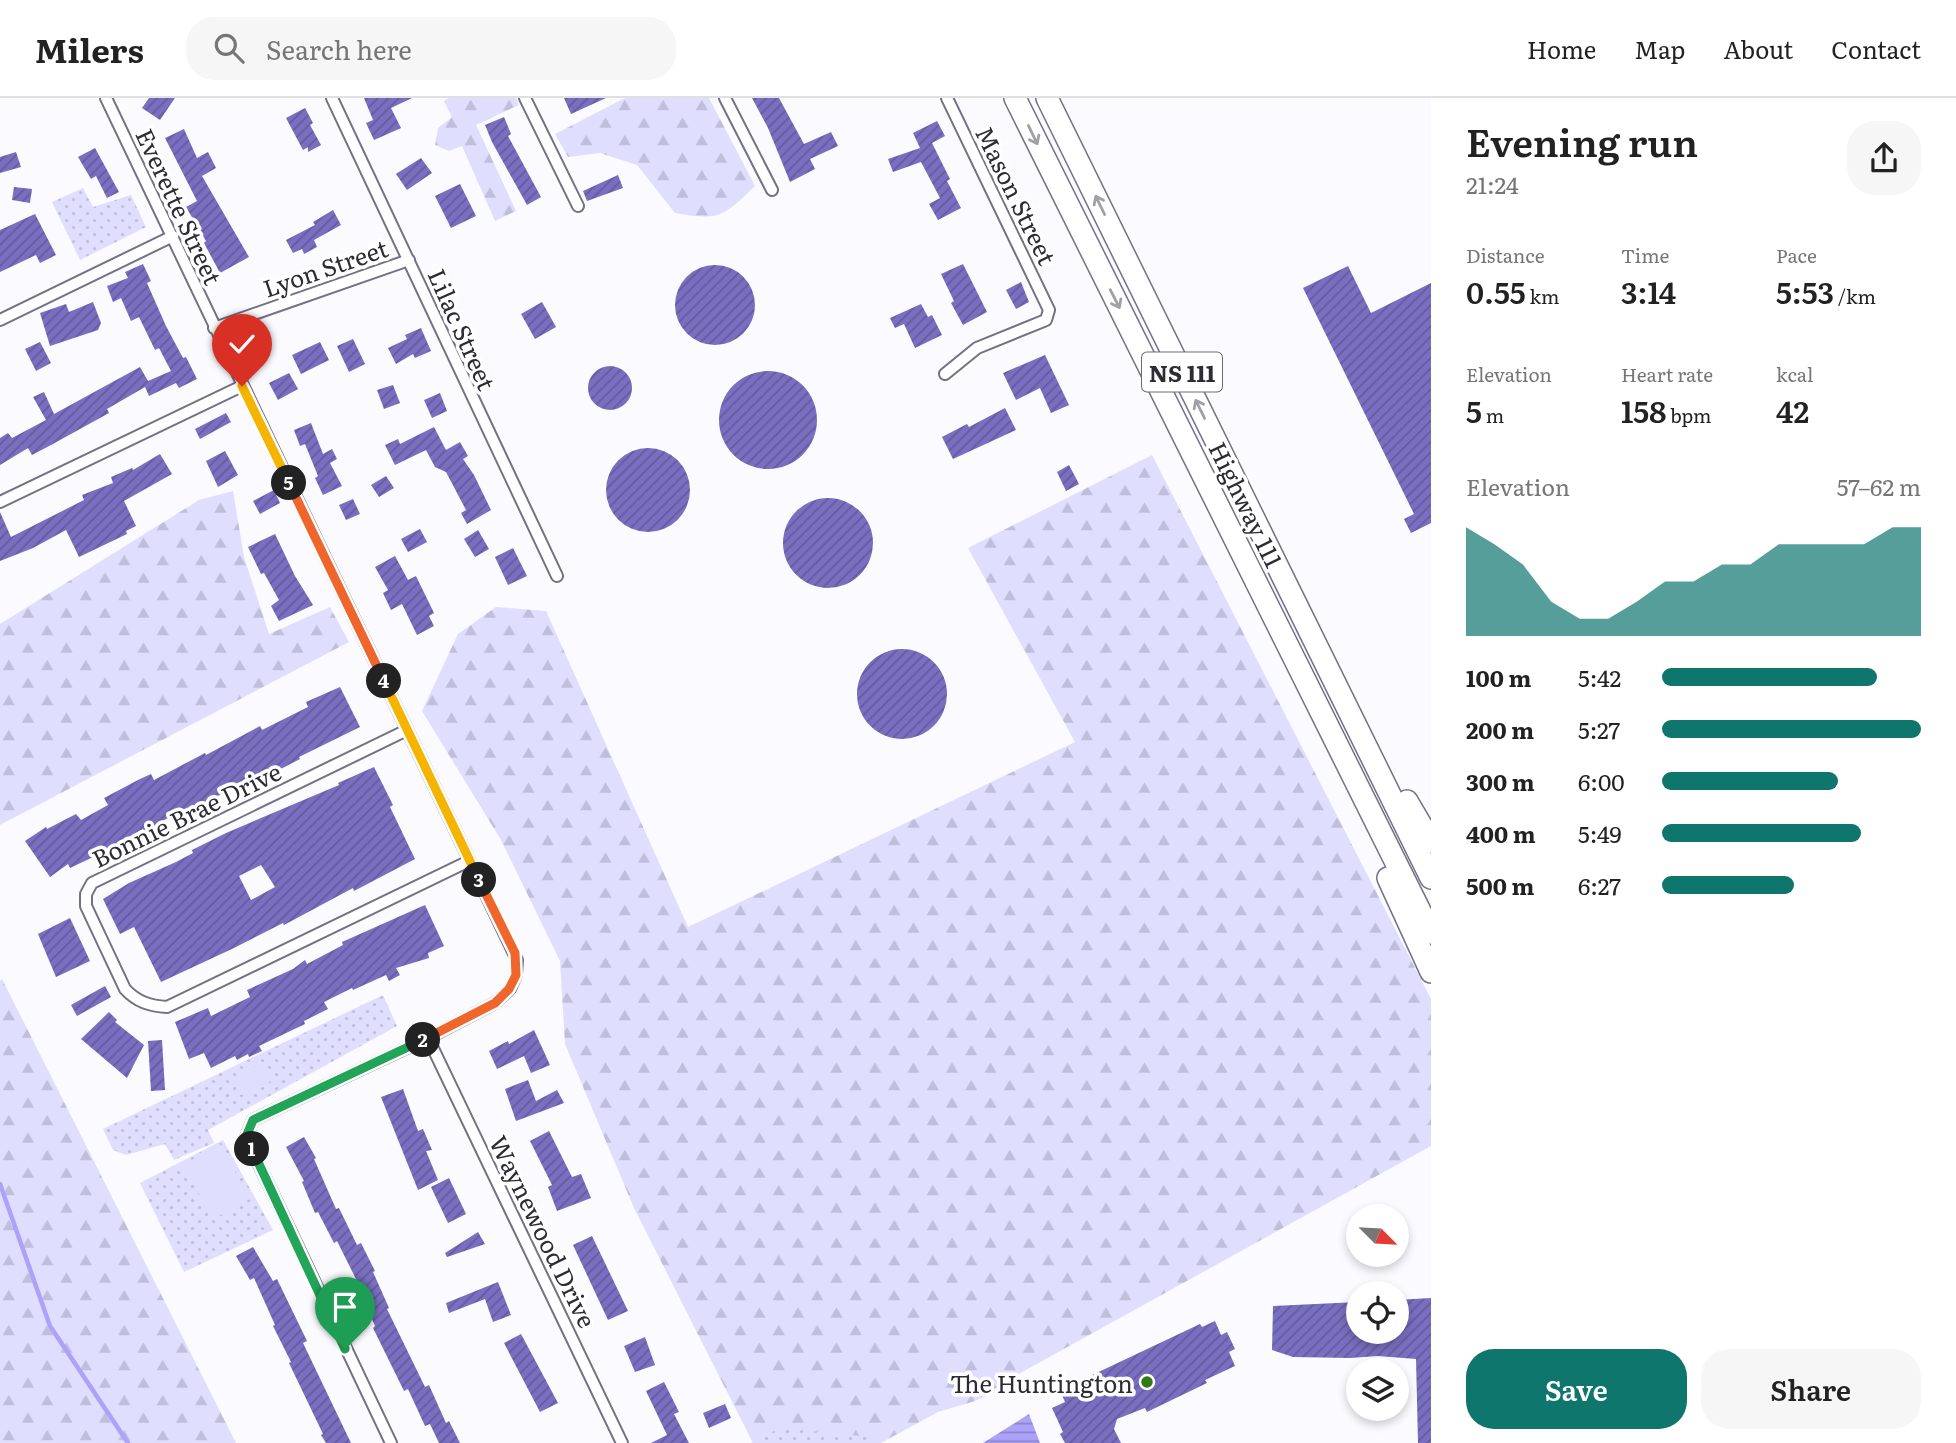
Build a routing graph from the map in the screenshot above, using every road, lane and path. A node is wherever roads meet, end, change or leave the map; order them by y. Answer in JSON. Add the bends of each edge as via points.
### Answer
{"nodes":[{"id":1,"x":106,"y":98,"type":"edge"},
{"id":2,"x":332,"y":98,"type":"edge"},
{"id":3,"x":525,"y":98,"type":"edge"},
{"id":4,"x":725,"y":98,"type":"edge"},
{"id":5,"x":947,"y":98,"type":"edge"},
{"id":6,"x":1015,"y":98,"type":"edge"},
{"id":7,"x":1047,"y":98,"type":"edge"},
{"id":8,"x":772,"y":190,"type":"dead end"},
{"id":9,"x":578,"y":206,"type":"dead end"},
{"id":10,"x":173,"y":236,"type":"junction"},
{"id":11,"x":409,"y":260,"type":"junction"},
{"id":12,"x":0,"y":320,"type":"edge"},
{"id":13,"x":214,"y":328,"type":"junction"},
{"id":14,"x":945,"y":374,"type":"dead end"},
{"id":15,"x":242,"y":386,"type":"junction"},
{"id":16,"x":1214,"y":497,"type":"junction"},
{"id":17,"x":0,"y":502,"type":"edge"},
{"id":18,"x":557,"y":576,"type":"dead end"},
{"id":19,"x":1317,"y":646,"type":"junction"},
{"id":20,"x":407,"y":730,"type":"junction"},
{"id":21,"x":1431,"y":842,"type":"edge"},
{"id":22,"x":470,"y":861,"type":"junction"},
{"id":23,"x":1431,"y":878,"type":"edge"},
{"id":24,"x":1431,"y":933,"type":"edge"},
{"id":25,"x":1431,"y":972,"type":"edge"},
{"id":26,"x":428,"y":1038,"type":"junction"},
{"id":27,"x":391,"y":1443,"type":"edge"},
{"id":28,"x":622,"y":1443,"type":"edge"}],
"edges":[{"from":1,"to":10,"type":"street","name":"Everette Street"},
{"from":2,"to":11,"type":"street","name":"Lilac Street"},
{"from":3,"to":9,"type":"street"},
{"from":4,"to":8,"type":"street"},
{"from":5,"to":14,"type":"street","name":"Mason Street","via":[[1049,310],[1046,320],[978,348]]},
{"from":6,"to":16,"type":"highway","name":"Highway 111","number":"NS 111","one_way":true},
{"from":19,"to":7,"type":"highway","name":"Highway 111","number":"NS 111","one_way":true},
{"from":10,"to":12,"type":"street"},
{"from":10,"to":13,"type":"street","name":"Everette Street"},
{"from":11,"to":13,"type":"street","name":"Lyon Street"},
{"from":11,"to":18,"type":"street","name":"Lilac Street"},
{"from":13,"to":15,"type":"street","name":"Everette Street"},
{"from":15,"to":17,"type":"street"},
{"from":15,"to":20,"type":"street","name":"Everette Street"},
{"from":16,"to":24,"type":"highway","name":"Highway 111","number":"NS 111"},
{"from":16,"to":25,"type":"highway"},
{"from":19,"to":21,"type":"highway","via":[[1339,672],[1363,725]]},
{"from":19,"to":23,"type":"highway","name":"Highway 111","number":"NS 111"},
{"from":20,"to":22,"type":"street","name":"Everette Street"},
{"from":20,"to":22,"type":"street","name":"Bonnie Brae Drive","via":[[92,883],[86,906],[125,989],[149,1005],[167,1006]]},
{"from":22,"to":26,"type":"street","name":"Everette Street","via":[[515,953],[515,977],[495,1003]]},
{"from":26,"to":27,"type":"street","via":[[253,1120],[246,1137]]},
{"from":26,"to":28,"type":"street","name":"Waynewood Drive"}]}
